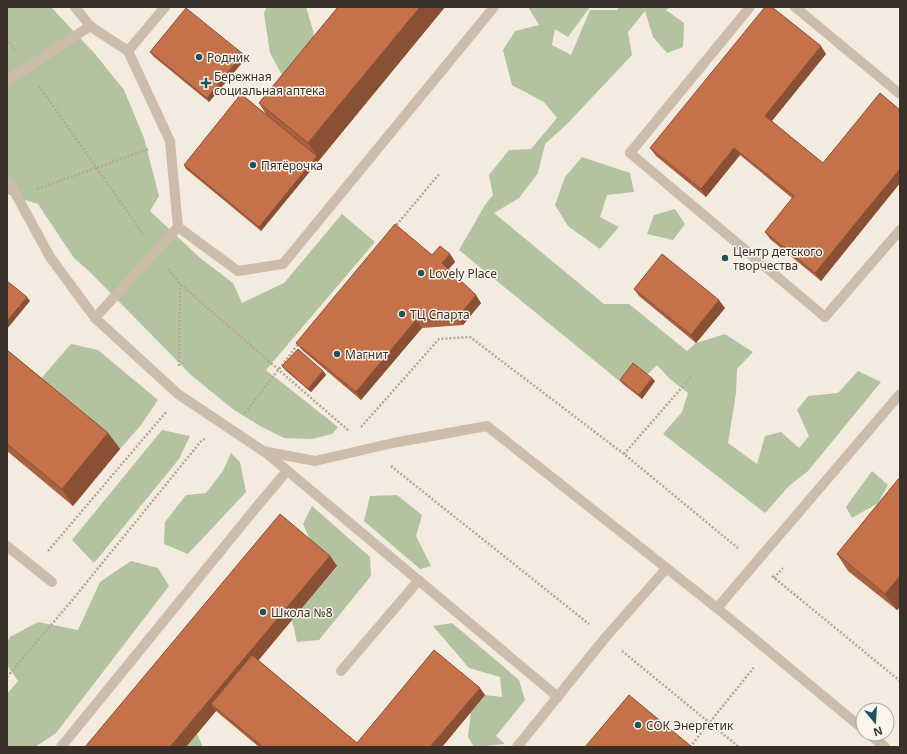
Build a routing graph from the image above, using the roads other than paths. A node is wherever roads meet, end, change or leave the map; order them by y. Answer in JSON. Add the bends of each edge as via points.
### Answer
{"nodes":[{"id":1,"x":75,"y":7,"type":"edge"},
{"id":2,"x":165,"y":7,"type":"edge"},
{"id":3,"x":494,"y":7,"type":"edge"},
{"id":4,"x":750,"y":7,"type":"edge"},
{"id":5,"x":795,"y":7,"type":"edge"},
{"id":6,"x":90,"y":26,"type":"junction"},
{"id":7,"x":128,"y":51,"type":"junction"},
{"id":8,"x":7,"y":79,"type":"edge"},
{"id":9,"x":900,"y":94,"type":"edge"},
{"id":10,"x":7,"y":178,"type":"edge"},
{"id":11,"x":178,"y":227,"type":"junction"},
{"id":12,"x":900,"y":230,"type":"edge"},
{"id":13,"x":95,"y":318,"type":"junction"},
{"id":14,"x":900,"y":394,"type":"edge"},
{"id":15,"x":263,"y":451,"type":"junction"},
{"id":16,"x":288,"y":471,"type":"junction"},
{"id":17,"x":7,"y":546,"type":"edge"},
{"id":18,"x":666,"y":569,"type":"junction"},
{"id":19,"x":419,"y":580,"type":"junction"},
{"id":20,"x":52,"y":582,"type":"dead end"},
{"id":21,"x":717,"y":608,"type":"junction"},
{"id":22,"x":341,"y":671,"type":"dead end"},
{"id":23,"x":558,"y":697,"type":"junction"},
{"id":24,"x":855,"y":722,"type":"edge"},
{"id":25,"x":61,"y":747,"type":"edge"},
{"id":26,"x":517,"y":747,"type":"edge"}],
"edges":[{"from":1,"to":6,"type":"lane"},
{"from":2,"to":7,"type":"lane"},
{"from":3,"to":11,"type":"lane","via":[[283,264],[238,271]]},
{"from":4,"to":12,"type":"lane","via":[[630,153],[825,317]]},
{"from":5,"to":9,"type":"lane"},
{"from":6,"to":7,"type":"lane"},
{"from":6,"to":8,"type":"lane"},
{"from":7,"to":11,"type":"lane","via":[[170,141]]},
{"from":10,"to":13,"type":"lane","via":[[50,257]]},
{"from":11,"to":13,"type":"lane"},
{"from":13,"to":15,"type":"lane","via":[[178,394]]},
{"from":14,"to":21,"type":"lane"},
{"from":15,"to":16,"type":"lane"},
{"from":15,"to":18,"type":"lane","via":[[315,461],[487,426]]},
{"from":16,"to":19,"type":"lane"},
{"from":16,"to":25,"type":"lane","via":[[258,504]]},
{"from":17,"to":20,"type":"lane"},
{"from":18,"to":21,"type":"lane"},
{"from":18,"to":23,"type":"lane","via":[[605,638]]},
{"from":19,"to":22,"type":"lane"},
{"from":19,"to":23,"type":"lane"},
{"from":21,"to":24,"type":"lane"},
{"from":23,"to":26,"type":"lane"}]}
